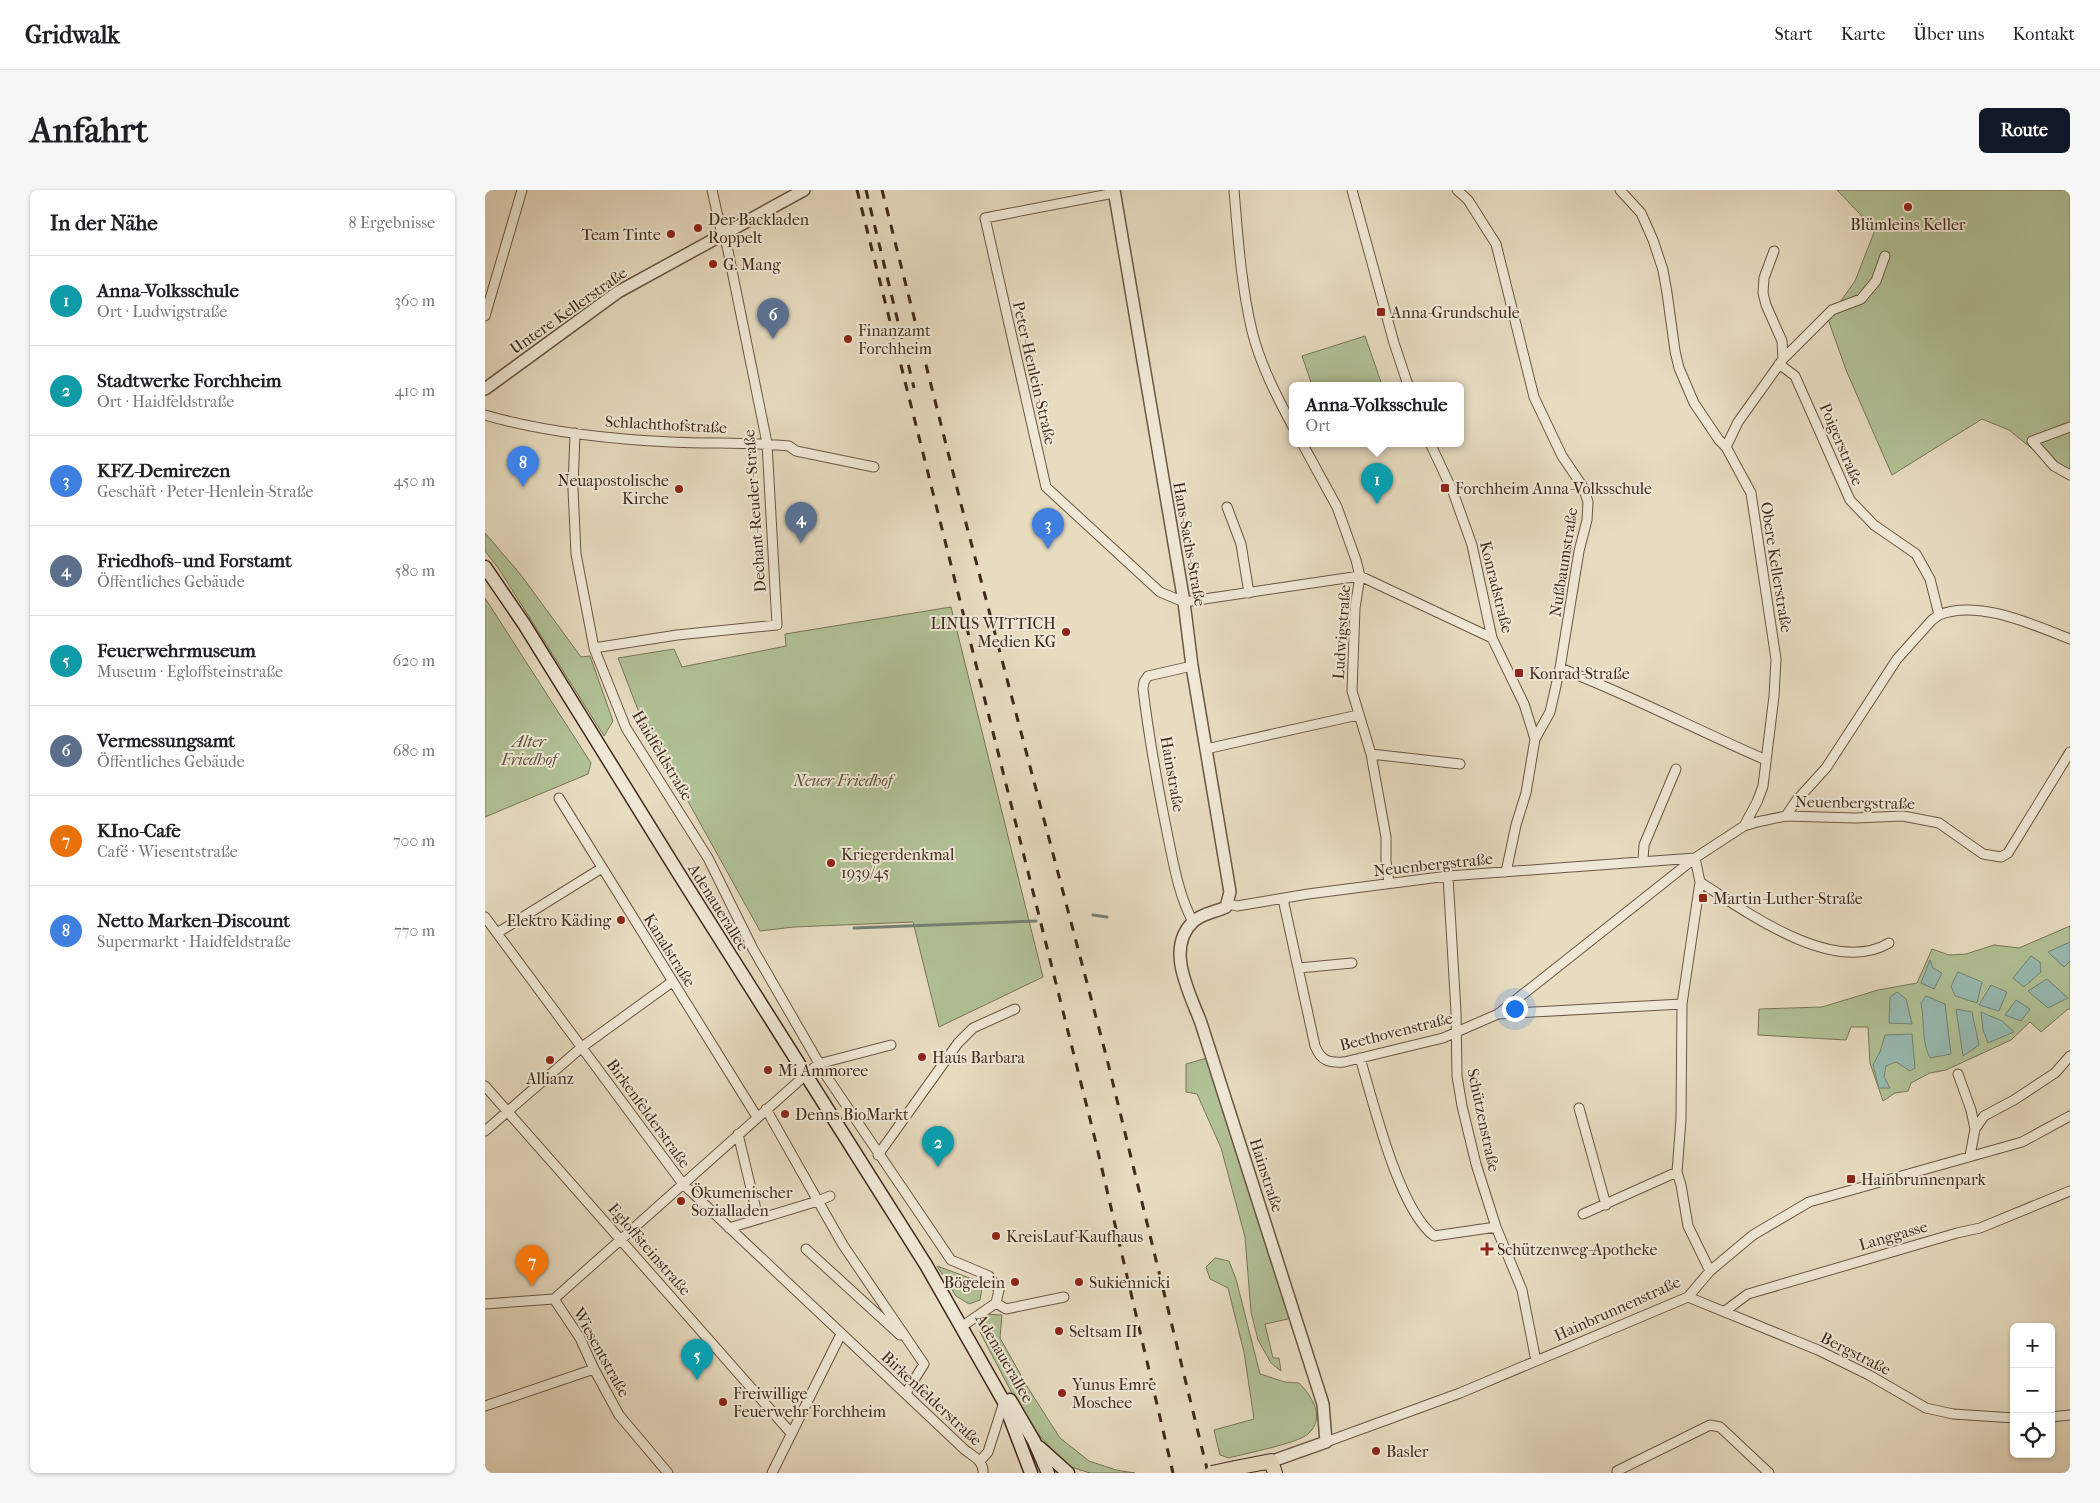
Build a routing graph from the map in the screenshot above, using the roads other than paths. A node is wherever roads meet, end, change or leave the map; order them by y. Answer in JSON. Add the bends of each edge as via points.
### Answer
{"nodes":[{"id":1,"x":522,"y":190,"type":"edge"},
{"id":2,"x":712,"y":190,"type":"edge"},
{"id":3,"x":805,"y":190,"type":"edge"},
{"id":4,"x":1234,"y":190,"type":"edge"},
{"id":5,"x":1352,"y":190,"type":"edge"},
{"id":6,"x":1457,"y":190,"type":"edge"},
{"id":7,"x":1620,"y":190,"type":"edge"},
{"id":8,"x":1114,"y":192,"type":"edge"},
{"id":9,"x":722,"y":236,"type":"junction"},
{"id":10,"x":1774,"y":251,"type":"dead end"},
{"id":11,"x":1885,"y":256,"type":"dead end"},
{"id":12,"x":485,"y":316,"type":"edge"},
{"id":13,"x":1781,"y":361,"type":"junction"},
{"id":14,"x":1407,"y":382,"type":"edge"},
{"id":15,"x":485,"y":390,"type":"edge"},
{"id":16,"x":485,"y":415,"type":"edge"},
{"id":17,"x":1289,"y":418,"type":"edge"},
{"id":18,"x":2070,"y":427,"type":"edge"},
{"id":19,"x":575,"y":433,"type":"junction"},
{"id":20,"x":767,"y":443,"type":"junction"},
{"id":21,"x":1304,"y":447,"type":"edge"},
{"id":22,"x":1432,"y":447,"type":"edge"},
{"id":23,"x":1726,"y":447,"type":"junction"},
{"id":24,"x":874,"y":467,"type":"dead end"},
{"id":25,"x":2070,"y":475,"type":"edge"},
{"id":26,"x":1227,"y":507,"type":"dead end"},
{"id":27,"x":485,"y":567,"type":"edge"},
{"id":28,"x":1360,"y":576,"type":"junction"},
{"id":29,"x":1249,"y":593,"type":"junction"},
{"id":30,"x":1184,"y":602,"type":"junction"},
{"id":31,"x":1939,"y":615,"type":"junction"},
{"id":32,"x":1492,"y":638,"type":"junction"},
{"id":33,"x":2070,"y":639,"type":"edge"},
{"id":34,"x":594,"y":648,"type":"junction"},
{"id":35,"x":1192,"y":666,"type":"junction"},
{"id":36,"x":1560,"y":668,"type":"junction"},
{"id":37,"x":1358,"y":715,"type":"junction"},
{"id":38,"x":1535,"y":739,"type":"junction"},
{"id":39,"x":1207,"y":749,"type":"junction"},
{"id":40,"x":2070,"y":752,"type":"edge"},
{"id":41,"x":1371,"y":754,"type":"junction"},
{"id":42,"x":1766,"y":760,"type":"junction"},
{"id":43,"x":1460,"y":764,"type":"dead end"},
{"id":44,"x":1676,"y":769,"type":"dead end"},
{"id":45,"x":559,"y":798,"type":"dead end"},
{"id":46,"x":1786,"y":816,"type":"junction"},
{"id":47,"x":1744,"y":826,"type":"junction"},
{"id":48,"x":1695,"y":858,"type":"junction"},
{"id":49,"x":1643,"y":860,"type":"junction"},
{"id":50,"x":602,"y":868,"type":"junction"},
{"id":51,"x":1506,"y":872,"type":"junction"},
{"id":52,"x":1448,"y":876,"type":"junction"},
{"id":53,"x":1701,"y":882,"type":"junction"},
{"id":54,"x":1389,"y":883,"type":"junction"},
{"id":55,"x":1283,"y":899,"type":"junction"},
{"id":56,"x":1228,"y":904,"type":"junction"},
{"id":57,"x":485,"y":917,"type":"edge"},
{"id":58,"x":1193,"y":922,"type":"junction"},
{"id":59,"x":497,"y":933,"type":"junction"},
{"id":60,"x":1889,"y":943,"type":"dead end"},
{"id":61,"x":1352,"y":963,"type":"dead end"},
{"id":62,"x":1299,"y":968,"type":"junction"},
{"id":63,"x":673,"y":982,"type":"junction"},
{"id":64,"x":1682,"y":1004,"type":"junction"},
{"id":65,"x":1015,"y":1009,"type":"dead end"},
{"id":66,"x":1498,"y":1014,"type":"junction"},
{"id":67,"x":1456,"y":1033,"type":"junction"},
{"id":68,"x":891,"y":1045,"type":"dead end"},
{"id":69,"x":582,"y":1047,"type":"junction"},
{"id":70,"x":2070,"y":1056,"type":"edge"},
{"id":71,"x":1360,"y":1058,"type":"junction"},
{"id":72,"x":818,"y":1064,"type":"junction"},
{"id":73,"x":1958,"y":1074,"type":"dead end"},
{"id":74,"x":805,"y":1075,"type":"junction"},
{"id":75,"x":485,"y":1086,"type":"edge"},
{"id":76,"x":1579,"y":1108,"type":"dead end"},
{"id":77,"x":766,"y":1109,"type":"junction"},
{"id":78,"x":508,"y":1111,"type":"junction"},
{"id":79,"x":2070,"y":1116,"type":"edge"},
{"id":80,"x":757,"y":1117,"type":"junction"},
{"id":81,"x":1975,"y":1129,"type":"junction"},
{"id":82,"x":485,"y":1131,"type":"edge"},
{"id":83,"x":738,"y":1134,"type":"junction"},
{"id":84,"x":878,"y":1155,"type":"junction"},
{"id":85,"x":1970,"y":1156,"type":"junction"},
{"id":86,"x":1677,"y":1172,"type":"junction"},
{"id":87,"x":683,"y":1184,"type":"junction"},
{"id":88,"x":2070,"y":1191,"type":"edge"},
{"id":89,"x":830,"y":1196,"type":"dead end"},
{"id":90,"x":818,"y":1201,"type":"junction"},
{"id":91,"x":1606,"y":1205,"type":"junction"},
{"id":92,"x":1583,"y":1214,"type":"dead end"},
{"id":93,"x":758,"y":1218,"type":"junction"},
{"id":94,"x":1496,"y":1227,"type":"junction"},
{"id":95,"x":729,"y":1228,"type":"junction"},
{"id":96,"x":621,"y":1240,"type":"junction"},
{"id":97,"x":806,"y":1249,"type":"dead end"},
{"id":98,"x":926,"y":1265,"type":"junction"},
{"id":99,"x":1710,"y":1271,"type":"junction"},
{"id":100,"x":1063,"y":1297,"type":"dead end"},
{"id":101,"x":1687,"y":1297,"type":"junction"},
{"id":102,"x":554,"y":1299,"type":"junction"},
{"id":103,"x":996,"y":1303,"type":"junction"},
{"id":104,"x":485,"y":1304,"type":"edge"},
{"id":105,"x":1725,"y":1311,"type":"junction"},
{"id":106,"x":967,"y":1323,"type":"junction"},
{"id":107,"x":841,"y":1334,"type":"junction"},
{"id":108,"x":913,"y":1347,"type":"junction"},
{"id":109,"x":1537,"y":1361,"type":"junction"},
{"id":110,"x":593,"y":1369,"type":"junction"},
{"id":111,"x":906,"y":1393,"type":"junction"},
{"id":112,"x":1004,"y":1402,"type":"junction"},
{"id":113,"x":485,"y":1406,"type":"edge"},
{"id":114,"x":2070,"y":1415,"type":"edge"},
{"id":115,"x":2055,"y":1417,"type":"edge"},
{"id":116,"x":2010,"y":1418,"type":"edge"},
{"id":117,"x":791,"y":1433,"type":"junction"},
{"id":118,"x":1034,"y":1441,"type":"junction"},
{"id":119,"x":1326,"y":1442,"type":"junction"},
{"id":120,"x":980,"y":1461,"type":"junction"},
{"id":121,"x":1273,"y":1467,"type":"edge"},
{"id":122,"x":1240,"y":1470,"type":"edge"},
{"id":123,"x":667,"y":1473,"type":"edge"},
{"id":124,"x":772,"y":1473,"type":"edge"},
{"id":125,"x":983,"y":1473,"type":"edge"},
{"id":126,"x":1031,"y":1473,"type":"edge"},
{"id":127,"x":1048,"y":1473,"type":"edge"},
{"id":128,"x":1068,"y":1473,"type":"edge"},
{"id":129,"x":1212,"y":1473,"type":"edge"},
{"id":130,"x":1616,"y":1473,"type":"edge"},
{"id":131,"x":1769,"y":1473,"type":"edge"}],
"edges":[{"from":1,"to":12,"type":"street"},
{"from":2,"to":9,"type":"street","name":"Dechant-Reuder-Straße"},
{"from":3,"to":9,"type":"street","name":"Untere Kellerstraße"},
{"from":4,"to":17,"type":"street","via":[[1241,270],[1253,333],[1266,371]]},
{"from":5,"to":14,"type":"street"},
{"from":6,"to":36,"type":"street","name":"Nußbaumstraße","via":[[1468,200],[1496,244],[1533,397],[1562,456],[1583,486],[1588,502]]},
{"from":7,"to":23,"type":"street","name":"Obere Kellerstraße","via":[[1641,213],[1653,240],[1663,270],[1675,351],[1694,403]]},
{"from":8,"to":30,"type":"street","name":"Hans-Sachs-Straße"},
{"from":8,"to":30,"type":"street","name":"Peter-Henlein-Straße","via":[[985,218],[1046,487],[1160,592]]},
{"from":9,"to":15,"type":"street","name":"Untere Kellerstraße","via":[[618,292]]},
{"from":9,"to":20,"type":"street","name":"Dechant-Reuder-Straße","via":[[727,246]]},
{"from":10,"to":13,"type":"street","via":[[1766,271],[1763,293],[1782,341]]},
{"from":11,"to":13,"type":"street","via":[[1876,281],[1861,299],[1832,310]]},
{"from":13,"to":23,"type":"street","via":[[1738,422]]},
{"from":13,"to":31,"type":"street","name":"Poigerstraße","via":[[1795,376],[1850,500],[1874,525],[1916,554],[1929,579]]},
{"from":16,"to":19,"type":"street","name":"Schlachthofstraße","via":[[511,423]]},
{"from":18,"to":25,"type":"street","via":[[2032,441],[2053,466]]},
{"from":19,"to":20,"type":"street","name":"Schlachthofstraße","via":[[670,442]]},
{"from":19,"to":34,"type":"street","name":"Haidfeldstraße","via":[[576,554]]},
{"from":20,"to":24,"type":"street","name":"Schlachthofstraße"},
{"from":20,"to":34,"type":"street","name":"Dechant-Reuder-Straße","via":[[777,625]]},
{"from":21,"to":28,"type":"street","name":"Ludwigstraße","via":[[1337,507]]},
{"from":22,"to":32,"type":"street","name":"Konradstraße","via":[[1472,545]]},
{"from":23,"to":42,"type":"street","name":"Obere Kellerstraße","via":[[1751,493],[1770,608],[1776,674]]},
{"from":26,"to":29,"type":"street","via":[[1241,544]]},
{"from":27,"to":74,"type":"main road","name":"Adenauerallee","via":[[519,616]]},
{"from":28,"to":29,"type":"street"},
{"from":28,"to":32,"type":"street"},
{"from":28,"to":37,"type":"street","name":"Ludwigstraße","via":[[1351,673]]},
{"from":29,"to":30,"type":"street"},
{"from":30,"to":35,"type":"street","name":"Hans-Sachs-Straße"},
{"from":31,"to":33,"type":"street","via":[[1951,610],[1986,612],[2018,619]]},
{"from":31,"to":46,"type":"street","via":[[1897,659],[1826,768],[1795,801]]},
{"from":32,"to":38,"type":"street","name":"Konradstraße","via":[[1523,704]]},
{"from":34,"to":72,"type":"street","name":"Haidfeldstraße","via":[[626,728],[708,858],[753,949]]},
{"from":35,"to":39,"type":"street","name":"Hans-Sachs-Straße"},
{"from":35,"to":58,"type":"street","name":"Hainstraße","via":[[1148,676],[1143,689],[1169,840],[1181,894]]},
{"from":36,"to":38,"type":"street","name":"Nußbaumstraße","via":[[1550,712]]},
{"from":36,"to":42,"type":"street","via":[[1609,687]]},
{"from":37,"to":39,"type":"street"},
{"from":37,"to":41,"type":"street","name":"Ludwigstraße"},
{"from":38,"to":51,"type":"street","name":"Nußbaumstraße","via":[[1527,793]]},
{"from":39,"to":56,"type":"street","name":"Hans-Sachs-Straße","via":[[1229,882]]},
{"from":40,"to":46,"type":"street","name":"Neuenbergstraße","via":[[2008,853],[2001,857],[1983,854],[1939,823],[1921,818]]},
{"from":41,"to":43,"type":"street"},
{"from":41,"to":54,"type":"street","name":"Ludwigstraße"},
{"from":42,"to":47,"type":"street","name":"Obere Kellerstraße","via":[[1763,786]]},
{"from":44,"to":49,"type":"street","via":[[1644,845]]},
{"from":45,"to":50,"type":"street","name":"Kanalstraße"},
{"from":46,"to":47,"type":"street","name":"Neuenbergstraße"},
{"from":47,"to":48,"type":"street","name":"Neuenbergstraße"},
{"from":48,"to":49,"type":"street","name":"Neuenbergstraße"},
{"from":48,"to":53,"type":"street"},
{"from":48,"to":66,"type":"street"},
{"from":49,"to":51,"type":"street","name":"Neuenbergstraße"},
{"from":50,"to":59,"type":"street"},
{"from":50,"to":63,"type":"street","name":"Kanalstraße"},
{"from":51,"to":52,"type":"street","name":"Neuenbergstraße"},
{"from":52,"to":54,"type":"street","name":"Neuenbergstraße"},
{"from":52,"to":67,"type":"street","name":"Schützenstraße"},
{"from":53,"to":60,"type":"street","via":[[1744,911],[1804,942],[1833,950],[1858,952],[1879,949]]},
{"from":53,"to":64,"type":"street"},
{"from":54,"to":55,"type":"street","name":"Neuenbergstraße"},
{"from":55,"to":56,"type":"street","name":"Neuenbergstraße","via":[[1237,906]]},
{"from":55,"to":62,"type":"street"},
{"from":56,"to":58,"type":"street"},
{"from":57,"to":59,"type":"street","name":"Birkenfelderstraße"},
{"from":58,"to":119,"type":"street","name":"Hainstraße","via":[[1184,934],[1180,948],[1181,969],[1323,1404]]},
{"from":59,"to":69,"type":"street","name":"Birkenfelderstraße"},
{"from":61,"to":62,"type":"street"},
{"from":62,"to":71,"type":"street","name":"Beethovenstraße","via":[[1319,1055],[1323,1060],[1335,1062]]},
{"from":63,"to":69,"type":"street"},
{"from":63,"to":80,"type":"street","name":"Kanalstraße"},
{"from":64,"to":66,"type":"street","name":"Beethovenstraße"},
{"from":64,"to":86,"type":"street"},
{"from":65,"to":84,"type":"street","via":[[973,1028],[958,1043]]},
{"from":66,"to":67,"type":"street","name":"Beethovenstraße"},
{"from":67,"to":71,"type":"street","name":"Beethovenstraße"},
{"from":67,"to":94,"type":"street","name":"Schützenstraße","via":[[1457,1076],[1462,1106]]},
{"from":68,"to":72,"type":"street"},
{"from":69,"to":78,"type":"street"},
{"from":69,"to":87,"type":"street","name":"Birkenfelderstraße"},
{"from":70,"to":81,"type":"street","via":[[2055,1073],[1984,1116]]},
{"from":71,"to":94,"type":"street","via":[[1389,1156],[1424,1228],[1434,1236]]},
{"from":72,"to":74,"type":"street"},
{"from":72,"to":84,"type":"street","name":"Haidfeldstraße"},
{"from":73,"to":81,"type":"street"},
{"from":74,"to":77,"type":"street"},
{"from":74,"to":98,"type":"main road","name":"Adenauerallee"},
{"from":75,"to":78,"type":"street","name":"Egloffsteinstraße"},
{"from":76,"to":91,"type":"street"},
{"from":77,"to":80,"type":"street"},
{"from":77,"to":90,"type":"street"},
{"from":78,"to":82,"type":"street"},
{"from":78,"to":96,"type":"street","name":"Egloffsteinstraße"},
{"from":79,"to":85,"type":"street","name":"Hainbrunnenstraße","via":[[2022,1142]]},
{"from":80,"to":83,"type":"street"},
{"from":81,"to":85,"type":"street"},
{"from":83,"to":87,"type":"street"},
{"from":83,"to":93,"type":"street"},
{"from":84,"to":103,"type":"street","name":"Haidfeldstraße","via":[[951,1260],[989,1276],[999,1290]]},
{"from":85,"to":99,"type":"street","name":"Hainbrunnenstraße","via":[[1809,1202],[1753,1235]]},
{"from":86,"to":91,"type":"street"},
{"from":86,"to":99,"type":"street","via":[[1688,1226]]},
{"from":87,"to":95,"type":"street","name":"Birkenfelderstraße"},
{"from":87,"to":96,"type":"street"},
{"from":88,"to":105,"type":"street","name":"Langgasse","via":[[1980,1228],[1748,1294]]},
{"from":89,"to":90,"type":"street"},
{"from":90,"to":93,"type":"street"},
{"from":90,"to":108,"type":"street","via":[[843,1245]]},
{"from":91,"to":92,"type":"street"},
{"from":93,"to":95,"type":"street"},
{"from":94,"to":109,"type":"street","name":"Schützenstraße","via":[[1522,1290]]},
{"from":95,"to":107,"type":"street","name":"Birkenfelderstraße"},
{"from":96,"to":102,"type":"street"},
{"from":96,"to":117,"type":"street","name":"Egloffsteinstraße"},
{"from":97,"to":108,"type":"street"},
{"from":98,"to":106,"type":"main road","name":"Adenauerallee","via":[[947,1288]]},
{"from":98,"to":112,"type":"main road","name":"Adenauerallee"},
{"from":99,"to":101,"type":"street","name":"Hainbrunnenstraße"},
{"from":100,"to":103,"type":"street","via":[[1006,1309]]},
{"from":101,"to":105,"type":"street","name":"Bergstraße"},
{"from":101,"to":109,"type":"street","name":"Hainbrunnenstraße"},
{"from":102,"to":104,"type":"street","name":"Wiesentstraße"},
{"from":102,"to":110,"type":"street","name":"Wiesentstraße","via":[[580,1338]]},
{"from":103,"to":106,"type":"street"},
{"from":105,"to":116,"type":"street","name":"Bergstraße","via":[[1818,1350],[1926,1408],[1953,1414]]},
{"from":106,"to":118,"type":"main road","name":"Adenauerallee"},
{"from":107,"to":111,"type":"street","name":"Birkenfelderstraße"},
{"from":107,"to":117,"type":"street"},
{"from":108,"to":111,"type":"street","via":[[924,1364]]},
{"from":109,"to":119,"type":"street","name":"Hainbrunnenstraße"},
{"from":110,"to":113,"type":"street"},
{"from":110,"to":123,"type":"street","name":"Wiesentstraße","via":[[619,1414]]},
{"from":111,"to":120,"type":"street","name":"Birkenfelderstraße"},
{"from":112,"to":120,"type":"street","via":[[988,1452]]},
{"from":112,"to":126,"type":"main road","name":"Adenauerallee"},
{"from":114,"to":115,"type":"street"},
{"from":117,"to":124,"type":"street"},
{"from":118,"to":127,"type":"main road","name":"Adenauerallee"},
{"from":118,"to":128,"type":"main road"},
{"from":119,"to":121,"type":"street","name":"Hainbrunnenstraße"},
{"from":120,"to":125,"type":"street","name":"Birkenfelderstraße"},
{"from":121,"to":122,"type":"main road"},
{"from":122,"to":129,"type":"main road","bridge":true},
{"from":130,"to":131,"type":"street","via":[[1710,1425],[1719,1426]]}]}
